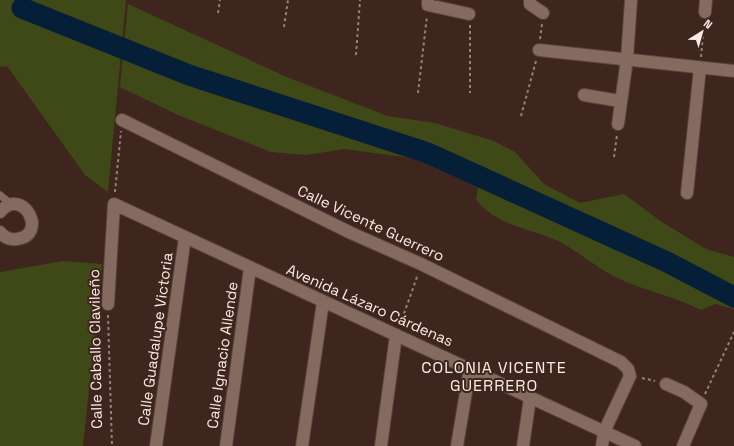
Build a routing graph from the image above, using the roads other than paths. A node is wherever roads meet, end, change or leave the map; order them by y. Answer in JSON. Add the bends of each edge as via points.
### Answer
{"nodes":[{"id":1,"x":530,"y":0,"type":"edge"},
{"id":2,"x":631,"y":0,"type":"edge"},
{"id":3,"x":428,"y":2,"type":"edge"},
{"id":4,"x":543,"y":13,"type":"road end"},
{"id":5,"x":470,"y":14,"type":"road end"},
{"id":6,"x":538,"y":50,"type":"road end"},
{"id":7,"x":627,"y":59,"type":"junction"},
{"id":8,"x":700,"y":68,"type":"junction"},
{"id":9,"x":734,"y":71,"type":"edge"},
{"id":10,"x":584,"y":95,"type":"dead end"},
{"id":11,"x":620,"y":101,"type":"junction"},
{"id":12,"x":122,"y":120,"type":"road end"},
{"id":13,"x":618,"y":124,"type":"road end"},
{"id":14,"x":687,"y":193,"type":"dead end"},
{"id":15,"x":0,"y":195,"type":"edge"},
{"id":16,"x":11,"y":204,"type":"junction"},
{"id":17,"x":114,"y":204,"type":"joint"},
{"id":18,"x":0,"y":212,"type":"edge"},
{"id":19,"x":0,"y":232,"type":"edge"},
{"id":20,"x":185,"y":237,"type":"junction"},
{"id":21,"x":250,"y":268,"type":"junction"},
{"id":22,"x":323,"y":302,"type":"junction"},
{"id":23,"x":108,"y":304,"type":"road end"},
{"id":24,"x":396,"y":335,"type":"junction"},
{"id":25,"x":470,"y":368,"type":"junction"},
{"id":26,"x":666,"y":384,"type":"road end"},
{"id":27,"x":530,"y":398,"type":"junction"},
{"id":28,"x":604,"y":432,"type":"junction"},
{"id":29,"x":156,"y":446,"type":"edge"},
{"id":30,"x":226,"y":446,"type":"edge"},
{"id":31,"x":302,"y":446,"type":"edge"},
{"id":32,"x":381,"y":446,"type":"edge"},
{"id":33,"x":457,"y":446,"type":"edge"},
{"id":34,"x":523,"y":446,"type":"edge"},
{"id":35,"x":602,"y":446,"type":"edge"},
{"id":36,"x":635,"y":446,"type":"edge"},
{"id":37,"x":683,"y":446,"type":"edge"}],
"edges":[{"from":1,"to":4,"type":"street","via":[[530,4]]},
{"from":2,"to":7,"type":"street"},
{"from":3,"to":5,"type":"street"},
{"from":6,"to":7,"type":"street"},
{"from":7,"to":8,"type":"street"},
{"from":7,"to":11,"type":"street"},
{"from":8,"to":9,"type":"street"},
{"from":8,"to":14,"type":"street"},
{"from":10,"to":11,"type":"street"},
{"from":11,"to":13,"type":"street"},
{"from":12,"to":28,"type":"street","name":"Calle Vicente Guerrero","via":[[350,233],[421,264],[621,362],[628,369],[630,376]]},
{"from":15,"to":16,"type":"lane"},
{"from":16,"to":18,"type":"street"},
{"from":16,"to":19,"type":"street","via":[[17,204],[27,210],[32,220],[31,226],[25,236],[20,238],[8,239]]},
{"from":17,"to":20,"type":"street","name":"Avenida Lázaro Cárdenas"},
{"from":17,"to":23,"type":"street","name":"Calle Caballo Clavileño"},
{"from":20,"to":21,"type":"street","name":"Avenida Lázaro Cárdenas"},
{"from":20,"to":29,"type":"street","name":"Calle Guadalupe Victoria"},
{"from":21,"to":22,"type":"street","name":"Avenida Lázaro Cárdenas"},
{"from":21,"to":30,"type":"street","name":"Calle Ignacio Allende"},
{"from":22,"to":24,"type":"street","name":"Avenida Lázaro Cárdenas"},
{"from":22,"to":31,"type":"street"},
{"from":24,"to":25,"type":"street","name":"Avenida Lázaro Cárdenas"},
{"from":24,"to":32,"type":"street"},
{"from":25,"to":27,"type":"street","name":"Avenida Lázaro Cárdenas"},
{"from":25,"to":33,"type":"street"},
{"from":26,"to":37,"type":"street","via":[[684,392],[700,404]]},
{"from":27,"to":28,"type":"street","name":"Avenida Lázaro Cárdenas"},
{"from":27,"to":34,"type":"street"},
{"from":28,"to":35,"type":"street"},
{"from":28,"to":36,"type":"street","name":"Avenida Lázaro Cárdenas"}]}
